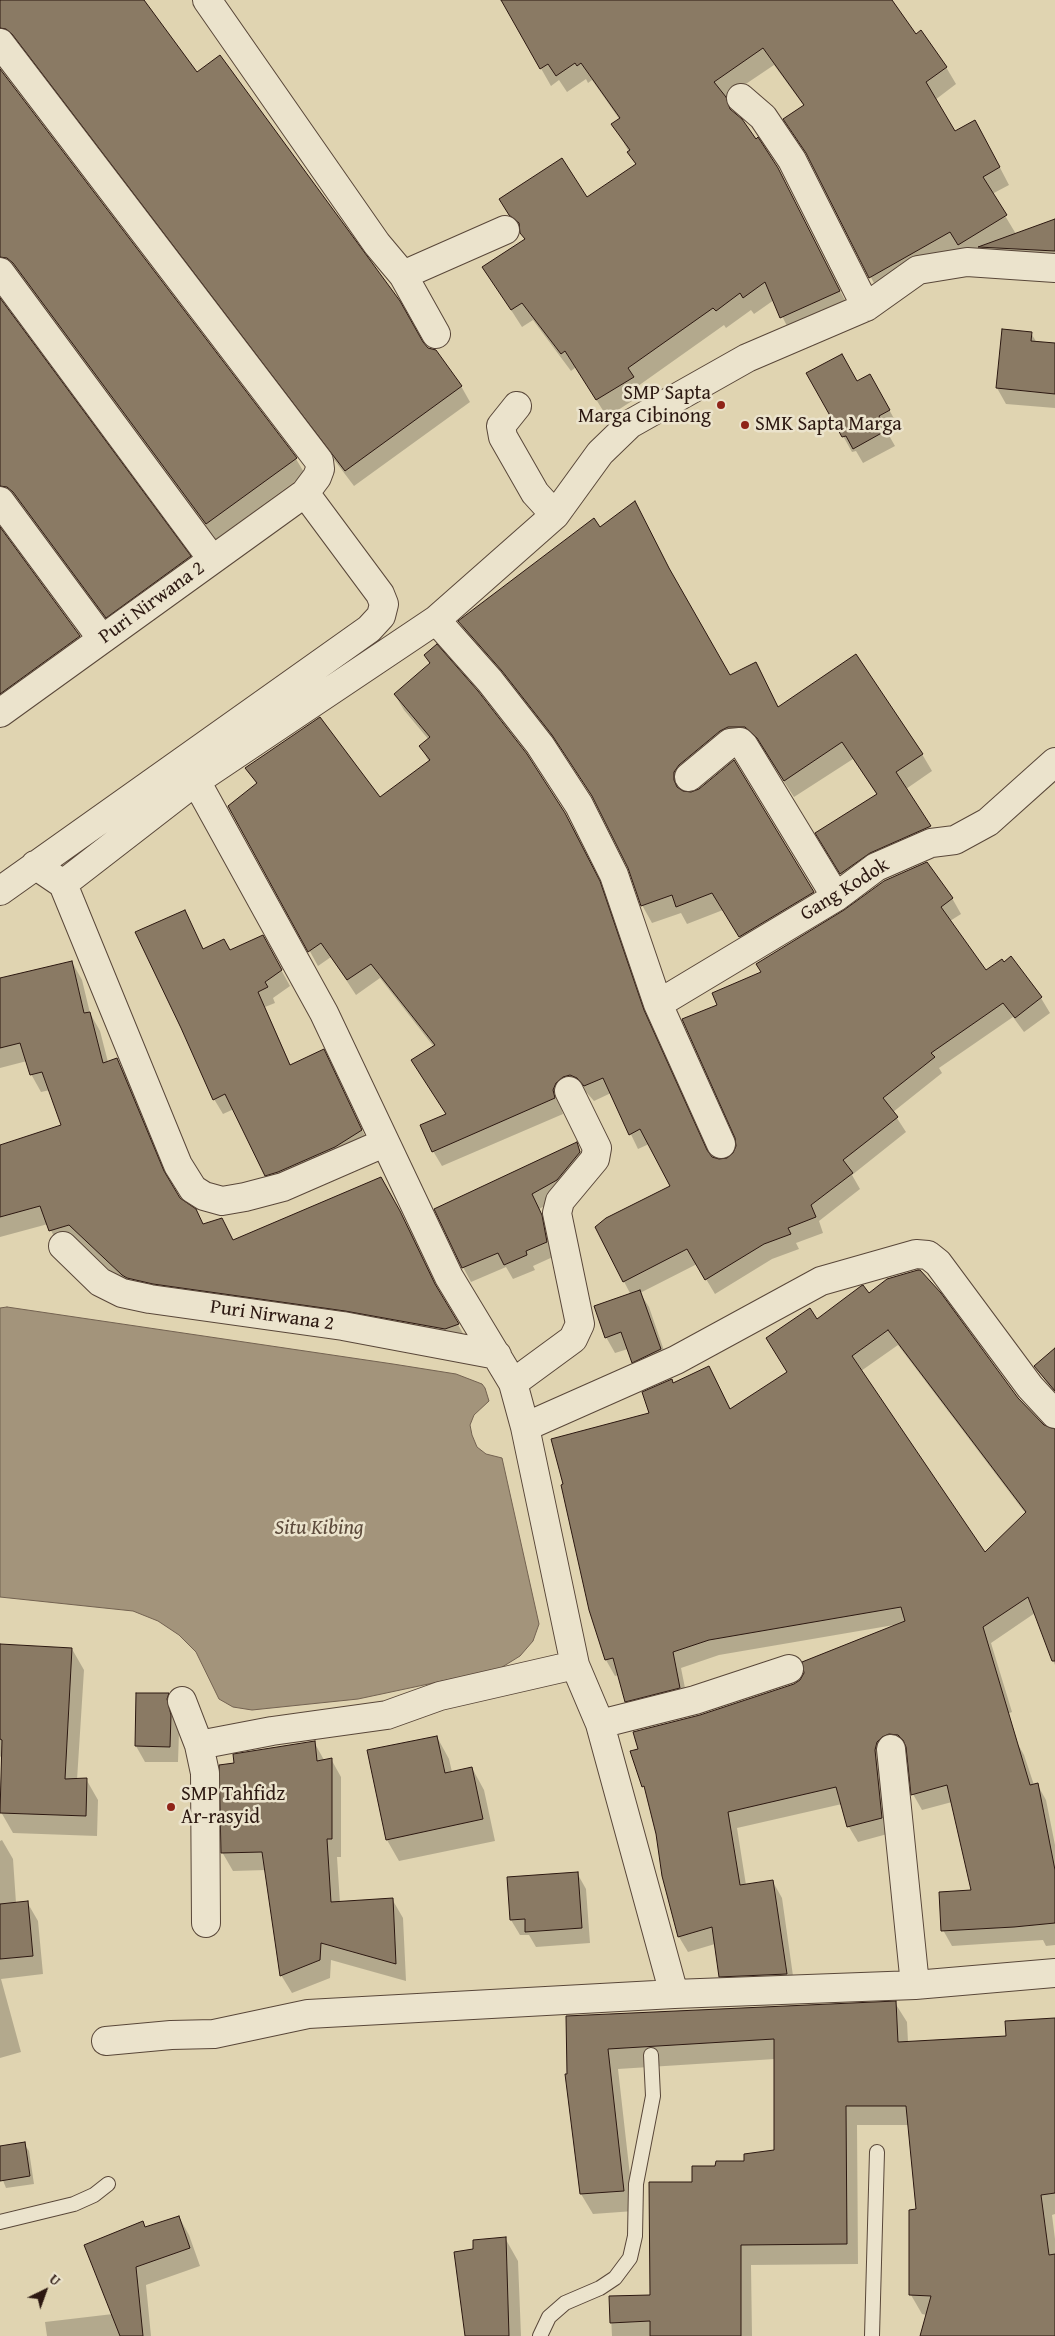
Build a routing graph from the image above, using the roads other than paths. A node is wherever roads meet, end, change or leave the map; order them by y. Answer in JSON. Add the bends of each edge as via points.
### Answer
{"nodes":[{"id":1,"x":207,"y":0,"type":"edge"},
{"id":2,"x":0,"y":43,"type":"edge"},
{"id":3,"x":741,"y":98,"type":"dead end"},
{"id":4,"x":505,"y":230,"type":"dead end"},
{"id":5,"x":1055,"y":268,"type":"edge"},
{"id":6,"x":0,"y":272,"type":"edge"},
{"id":7,"x":403,"y":275,"type":"junction"},
{"id":8,"x":866,"y":307,"type":"junction"},
{"id":9,"x":436,"y":334,"type":"dead end"},
{"id":10,"x":517,"y":406,"type":"dead end"},
{"id":11,"x":304,"y":493,"type":"junction"},
{"id":12,"x":0,"y":501,"type":"edge"},
{"id":13,"x":554,"y":515,"type":"junction"},
{"id":14,"x":212,"y":559,"type":"junction"},
{"id":15,"x":436,"y":620,"type":"junction"},
{"id":16,"x":102,"y":639,"type":"junction"},
{"id":17,"x":0,"y":714,"type":"edge"},
{"id":18,"x":1055,"y":762,"type":"edge"},
{"id":19,"x":689,"y":777,"type":"dead end"},
{"id":20,"x":196,"y":781,"type":"junction"},
{"id":21,"x":35,"y":865,"type":"junction"},
{"id":22,"x":63,"y":884,"type":"junction"},
{"id":23,"x":0,"y":891,"type":"edge"},
{"id":24,"x":836,"y":897,"type":"junction"},
{"id":25,"x":658,"y":1004,"type":"junction"},
{"id":26,"x":569,"y":1091,"type":"dead end"},
{"id":27,"x":384,"y":1143,"type":"junction"},
{"id":28,"x":721,"y":1144,"type":"dead end"},
{"id":29,"x":63,"y":1246,"type":"dead end"},
{"id":30,"x":497,"y":1355,"type":"junction"},
{"id":31,"x":513,"y":1383,"type":"junction"},
{"id":32,"x":1055,"y":1414,"type":"edge"},
{"id":33,"x":525,"y":1427,"type":"junction"},
{"id":34,"x":576,"y":1665,"type":"junction"},
{"id":35,"x":789,"y":1669,"type":"dead end"},
{"id":36,"x":182,"y":1701,"type":"dead end"},
{"id":37,"x":600,"y":1724,"type":"junction"},
{"id":38,"x":199,"y":1745,"type":"junction"},
{"id":39,"x":891,"y":1750,"type":"dead end"},
{"id":40,"x":206,"y":1923,"type":"dead end"},
{"id":41,"x":1055,"y":1973,"type":"edge"},
{"id":42,"x":915,"y":1985,"type":"junction"},
{"id":43,"x":674,"y":1994,"type":"junction"},
{"id":44,"x":106,"y":2041,"type":"dead end"},
{"id":45,"x":651,"y":2055,"type":"dead end"},
{"id":46,"x":877,"y":2152,"type":"dead end"},
{"id":47,"x":108,"y":2184,"type":"dead end"},
{"id":48,"x":0,"y":2222,"type":"edge"},
{"id":49,"x":540,"y":2336,"type":"edge"},
{"id":50,"x":872,"y":2336,"type":"edge"}],
"edges":[{"from":1,"to":7,"type":"street","via":[[377,244]]},
{"from":2,"to":11,"type":"street","name":"Puri Nirwana 2","via":[[320,461],[317,477]]},
{"from":3,"to":8,"type":"street","via":[[763,117],[780,140]]},
{"from":4,"to":7,"type":"street"},
{"from":5,"to":8,"type":"street","via":[[967,262],[918,270]]},
{"from":6,"to":14,"type":"street"},
{"from":7,"to":9,"type":"street"},
{"from":8,"to":13,"type":"street","via":[[747,358],[630,424],[600,453]]},
{"from":10,"to":13,"type":"street","via":[[501,426],[503,437],[535,493]]},
{"from":11,"to":14,"type":"street","name":"Puri Nirwana 2"},
{"from":11,"to":21,"type":"street","via":[[380,594],[384,604],[381,616],[369,629]]},
{"from":12,"to":16,"type":"street"},
{"from":13,"to":15,"type":"street"},
{"from":14,"to":16,"type":"street","name":"Puri Nirwana 2"},
{"from":15,"to":20,"type":"street"},
{"from":15,"to":25,"type":"street","via":[[535,738],[579,805],[614,875]]},
{"from":16,"to":17,"type":"street","name":"Puri Nirwana 2"},
{"from":18,"to":24,"type":"street","name":"Gang Kodok","via":[[988,822],[955,840],[930,843],[876,867]]},
{"from":19,"to":24,"type":"street","via":[[730,743],[740,742]]},
{"from":20,"to":22,"type":"street"},
{"from":20,"to":27,"type":"street","via":[[324,1013]]},
{"from":21,"to":22,"type":"street"},
{"from":21,"to":23,"type":"street"},
{"from":22,"to":27,"type":"street","via":[[178,1166],[192,1189],[222,1202],[283,1188]]},
{"from":24,"to":25,"type":"street","name":"Gang Kodok"},
{"from":25,"to":28,"type":"street"},
{"from":26,"to":31,"type":"street","via":[[597,1148],[596,1159],[560,1201],[557,1214],[580,1324],[573,1339]]},
{"from":27,"to":30,"type":"street","via":[[448,1277]]},
{"from":29,"to":30,"type":"street","name":"Puri Nirwana 2","via":[[100,1282],[122,1293],[343,1326]]},
{"from":30,"to":31,"type":"street"},
{"from":31,"to":33,"type":"street"},
{"from":32,"to":33,"type":"street","via":[[1030,1387],[938,1264],[928,1255],[916,1254],[821,1281],[676,1360]]},
{"from":33,"to":34,"type":"street"},
{"from":34,"to":37,"type":"street"},
{"from":34,"to":38,"type":"street","via":[[440,1696],[388,1715]]},
{"from":35,"to":37,"type":"street","via":[[695,1700]]},
{"from":36,"to":38,"type":"street"},
{"from":37,"to":43,"type":"street"},
{"from":38,"to":40,"type":"street","via":[[204,1773]]},
{"from":39,"to":42,"type":"street"},
{"from":41,"to":42,"type":"street"},
{"from":42,"to":43,"type":"street"},
{"from":43,"to":44,"type":"street","via":[[308,2014],[214,2034]]},
{"from":45,"to":49,"type":"lane","via":[[653,2096],[636,2184],[635,2236],[630,2258],[615,2278],[600,2288],[565,2302],[549,2317]]},
{"from":46,"to":50,"type":"lane"},
{"from":47,"to":48,"type":"lane","via":[[74,2204]]}]}
